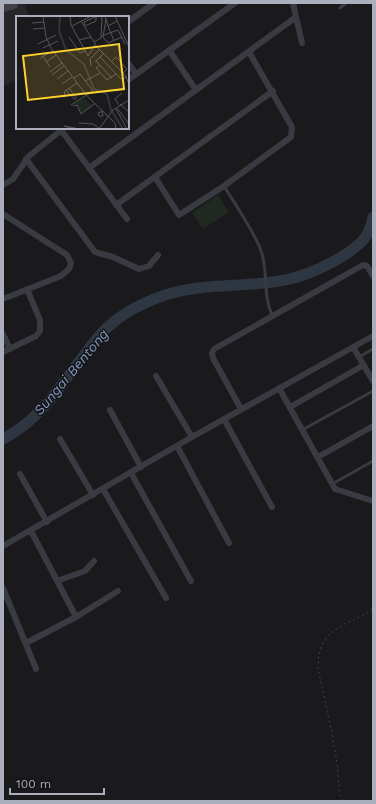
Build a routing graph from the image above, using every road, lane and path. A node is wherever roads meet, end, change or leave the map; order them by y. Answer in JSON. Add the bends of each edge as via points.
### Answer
{"nodes":[{"id":1,"x":154,"y":3,"type":"edge"},
{"id":2,"x":235,"y":3,"type":"edge"},
{"id":3,"x":292,"y":3,"type":"edge"},
{"id":4,"x":346,"y":3,"type":"edge"},
{"id":5,"x":340,"y":8,"type":"dead end"},
{"id":6,"x":296,"y":17,"type":"junction"},
{"id":7,"x":129,"y":21,"type":"edge"},
{"id":8,"x":302,"y":43,"type":"dead end"},
{"id":9,"x":169,"y":50,"type":"junction"},
{"id":10,"x":249,"y":52,"type":"junction"},
{"id":11,"x":129,"y":64,"type":"edge"},
{"id":12,"x":136,"y":74,"type":"junction"},
{"id":13,"x":129,"y":79,"type":"edge"},
{"id":14,"x":196,"y":90,"type":"junction"},
{"id":15,"x":273,"y":90,"type":"junction"},
{"id":16,"x":62,"y":129,"type":"edge"},
{"id":17,"x":26,"y":159,"type":"junction"},
{"id":18,"x":89,"y":168,"type":"junction"},
{"id":19,"x":154,"y":177,"type":"junction"},
{"id":20,"x":3,"y":185,"type":"edge"},
{"id":21,"x":224,"y":186,"type":"junction"},
{"id":22,"x":116,"y":204,"type":"junction"},
{"id":23,"x":3,"y":214,"type":"edge"},
{"id":24,"x":127,"y":220,"type":"dead end"},
{"id":25,"x":158,"y":255,"type":"dead end"},
{"id":26,"x":373,"y":276,"type":"edge"},
{"id":27,"x":27,"y":289,"type":"junction"},
{"id":28,"x":3,"y":299,"type":"edge"},
{"id":29,"x":272,"y":315,"type":"junction"},
{"id":30,"x":3,"y":334,"type":"edge"},
{"id":31,"x":373,"y":336,"type":"edge"},
{"id":32,"x":353,"y":347,"type":"junction"},
{"id":33,"x":10,"y":349,"type":"junction"},
{"id":34,"x":373,"y":349,"type":"edge"},
{"id":35,"x":3,"y":352,"type":"edge"},
{"id":36,"x":359,"y":357,"type":"junction"},
{"id":37,"x":364,"y":365,"type":"junction"},
{"id":38,"x":156,"y":376,"type":"dead end"},
{"id":39,"x":373,"y":381,"type":"edge"},
{"id":40,"x":279,"y":388,"type":"junction"},
{"id":41,"x":373,"y":391,"type":"edge"},
{"id":42,"x":290,"y":407,"type":"junction"},
{"id":43,"x":241,"y":409,"type":"junction"},
{"id":44,"x":110,"y":410,"type":"dead end"},
{"id":45,"x":224,"y":419,"type":"junction"},
{"id":46,"x":373,"y":426,"type":"edge"},
{"id":47,"x":302,"y":430,"type":"junction"},
{"id":48,"x":192,"y":437,"type":"junction"},
{"id":49,"x":60,"y":438,"type":"dead end"},
{"id":50,"x":177,"y":446,"type":"junction"},
{"id":51,"x":318,"y":457,"type":"junction"},
{"id":52,"x":373,"y":461,"type":"edge"},
{"id":53,"x":141,"y":467,"type":"junction"},
{"id":54,"x":131,"y":473,"type":"junction"},
{"id":55,"x":20,"y":474,"type":"dead end"},
{"id":56,"x":332,"y":484,"type":"junction"},
{"id":57,"x":103,"y":489,"type":"junction"},
{"id":58,"x":93,"y":495,"type":"junction"},
{"id":59,"x":373,"y":501,"type":"edge"},
{"id":60,"x":272,"y":507,"type":"dead end"},
{"id":61,"x":47,"y":522,"type":"junction"},
{"id":62,"x":31,"y":531,"type":"junction"},
{"id":63,"x":229,"y":543,"type":"dead end"},
{"id":64,"x":3,"y":546,"type":"edge"},
{"id":65,"x":94,"y":561,"type":"dead end"},
{"id":66,"x":58,"y":581,"type":"junction"},
{"id":67,"x":191,"y":582,"type":"dead end"},
{"id":68,"x":3,"y":588,"type":"edge"},
{"id":69,"x":118,"y":592,"type":"dead end"},
{"id":70,"x":166,"y":598,"type":"dead end"},
{"id":71,"x":373,"y":609,"type":"edge"},
{"id":72,"x":76,"y":616,"type":"junction"},
{"id":73,"x":26,"y":643,"type":"junction"},
{"id":74,"x":36,"y":669,"type":"dead end"},
{"id":75,"x":343,"y":801,"type":"edge"}],
"edges":[{"from":1,"to":7,"type":"street"},
{"from":2,"to":9,"type":"street"},
{"from":3,"to":6,"type":"street"},
{"from":4,"to":5,"type":"lane"},
{"from":6,"to":8,"type":"street"},
{"from":6,"to":10,"type":"street"},
{"from":9,"to":12,"type":"street"},
{"from":9,"to":14,"type":"street"},
{"from":10,"to":14,"type":"street"},
{"from":10,"to":15,"type":"street"},
{"from":11,"to":12,"type":"street"},
{"from":12,"to":13,"type":"street"},
{"from":14,"to":18,"type":"street"},
{"from":15,"to":19,"type":"street"},
{"from":15,"to":21,"type":"street","via":[[292,126],[293,134]]},
{"from":16,"to":17,"type":"street"},
{"from":16,"to":18,"type":"street"},
{"from":17,"to":20,"type":"street","via":[[13,178]]},
{"from":17,"to":25,"type":"street","via":[[95,252],[139,269],[149,266]]},
{"from":18,"to":22,"type":"street"},
{"from":19,"to":21,"type":"street","via":[[179,214]]},
{"from":19,"to":22,"type":"street"},
{"from":21,"to":29,"type":"lane","via":[[260,248],[265,270],[266,295]]},
{"from":22,"to":24,"type":"street"},
{"from":23,"to":27,"type":"street","via":[[70,258],[71,263],[65,274]]},
{"from":26,"to":29,"type":"street","via":[[367,266],[363,265]]},
{"from":27,"to":28,"type":"street"},
{"from":27,"to":33,"type":"street","via":[[40,320],[40,331],[36,336]]},
{"from":29,"to":43,"type":"street","via":[[214,349],[212,353]]},
{"from":30,"to":33,"type":"street"},
{"from":31,"to":32,"type":"street"},
{"from":32,"to":36,"type":"street"},
{"from":32,"to":40,"type":"street"},
{"from":33,"to":35,"type":"street"},
{"from":34,"to":36,"type":"lane"},
{"from":36,"to":37,"type":"street"},
{"from":37,"to":39,"type":"street"},
{"from":37,"to":42,"type":"street"},
{"from":38,"to":48,"type":"street"},
{"from":40,"to":42,"type":"street"},
{"from":40,"to":43,"type":"street"},
{"from":41,"to":47,"type":"lane"},
{"from":42,"to":47,"type":"street"},
{"from":43,"to":45,"type":"street"},
{"from":44,"to":53,"type":"street"},
{"from":45,"to":48,"type":"street"},
{"from":45,"to":60,"type":"street"},
{"from":46,"to":51,"type":"street"},
{"from":47,"to":51,"type":"street"},
{"from":48,"to":50,"type":"street"},
{"from":49,"to":58,"type":"street"},
{"from":50,"to":53,"type":"street"},
{"from":50,"to":63,"type":"street"},
{"from":51,"to":56,"type":"street"},
{"from":52,"to":56,"type":"lane"},
{"from":53,"to":54,"type":"street"},
{"from":54,"to":57,"type":"street"},
{"from":54,"to":67,"type":"street"},
{"from":55,"to":61,"type":"street"},
{"from":56,"to":59,"type":"street","via":[[335,489]]},
{"from":57,"to":58,"type":"street"},
{"from":57,"to":70,"type":"street"},
{"from":58,"to":61,"type":"street"},
{"from":61,"to":62,"type":"street"},
{"from":62,"to":64,"type":"street"},
{"from":62,"to":66,"type":"street"},
{"from":65,"to":66,"type":"street","via":[[85,571]]},
{"from":66,"to":72,"type":"street"},
{"from":68,"to":73,"type":"street"},
{"from":69,"to":72,"type":"street"},
{"from":71,"to":75,"type":"path","via":[[342,624],[330,634],[318,658]]},
{"from":72,"to":73,"type":"street"},
{"from":73,"to":74,"type":"street"}]}
